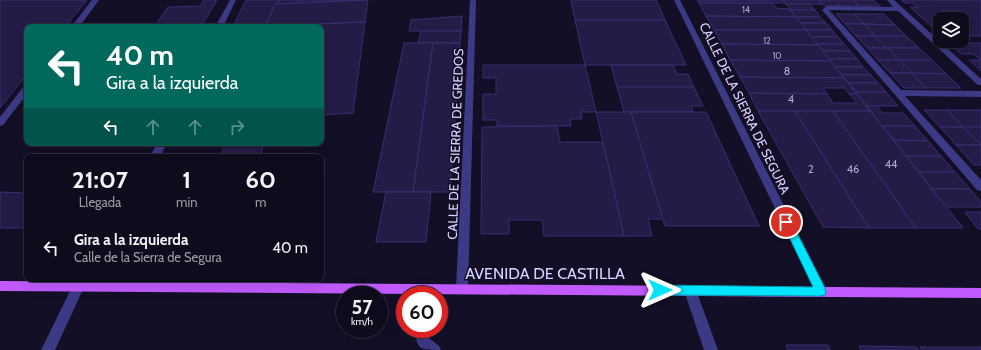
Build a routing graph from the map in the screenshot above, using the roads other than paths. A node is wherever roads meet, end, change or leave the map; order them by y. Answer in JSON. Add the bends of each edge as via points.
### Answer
{"nodes":[{"id":1,"x":96,"y":0,"type":"edge"},
{"id":2,"x":233,"y":0,"type":"edge"},
{"id":3,"x":474,"y":0,"type":"edge"},
{"id":4,"x":677,"y":0,"type":"edge"},
{"id":5,"x":890,"y":0,"type":"edge"},
{"id":6,"x":900,"y":9,"type":"junction"},
{"id":7,"x":77,"y":24,"type":"edge"},
{"id":8,"x":221,"y":24,"type":"edge"},
{"id":9,"x":981,"y":83,"type":"edge"},
{"id":10,"x":24,"y":92,"type":"edge"},
{"id":11,"x":898,"y":93,"type":"junction"},
{"id":12,"x":981,"y":94,"type":"edge"},
{"id":13,"x":0,"y":123,"type":"edge"},
{"id":14,"x":981,"y":187,"type":"edge"},
{"id":15,"x":88,"y":283,"type":"edge"},
{"id":16,"x":0,"y":286,"type":"edge"},
{"id":17,"x":396,"y":288,"type":"edge"},
{"id":18,"x":462,"y":289,"type":"junction"},
{"id":19,"x":448,"y":290,"type":"edge"},
{"id":20,"x":690,"y":290,"type":"junction"},
{"id":21,"x":821,"y":292,"type":"junction"},
{"id":22,"x":981,"y":293,"type":"edge"},
{"id":23,"x":422,"y":338,"type":"edge"},
{"id":24,"x":48,"y":350,"type":"edge"},
{"id":25,"x":434,"y":350,"type":"edge"},
{"id":26,"x":711,"y":350,"type":"edge"}],
"edges":[{"from":1,"to":7,"type":"street"},
{"from":2,"to":8,"type":"street"},
{"from":3,"to":18,"type":"street","name":"CALLE DE LA SIERRA DE GREDOS"},
{"from":4,"to":21,"type":"street","name":"CALLE DE LA SIERRA DE SEGURA"},
{"from":5,"to":6,"type":"street"},
{"from":6,"to":9,"type":"street"},
{"from":6,"to":11,"type":"street","via":[[825,10]]},
{"from":10,"to":13,"type":"street"},
{"from":11,"to":12,"type":"street"},
{"from":11,"to":14,"type":"street"},
{"from":15,"to":16,"type":"main road","name":"AVENIDA DE CASTILLA"},
{"from":15,"to":17,"type":"main road","name":"AVENIDA DE CASTILLA"},
{"from":15,"to":24,"type":"street"},
{"from":18,"to":19,"type":"main road","name":"AVENIDA DE CASTILLA"},
{"from":18,"to":20,"type":"main road","name":"AVENIDA DE CASTILLA"},
{"from":20,"to":21,"type":"main road","name":"AVENIDA DE CASTILLA"},
{"from":20,"to":26,"type":"street"},
{"from":21,"to":22,"type":"main road","name":"AVENIDA DE CASTILLA"},
{"from":23,"to":25,"type":"street"}]}
